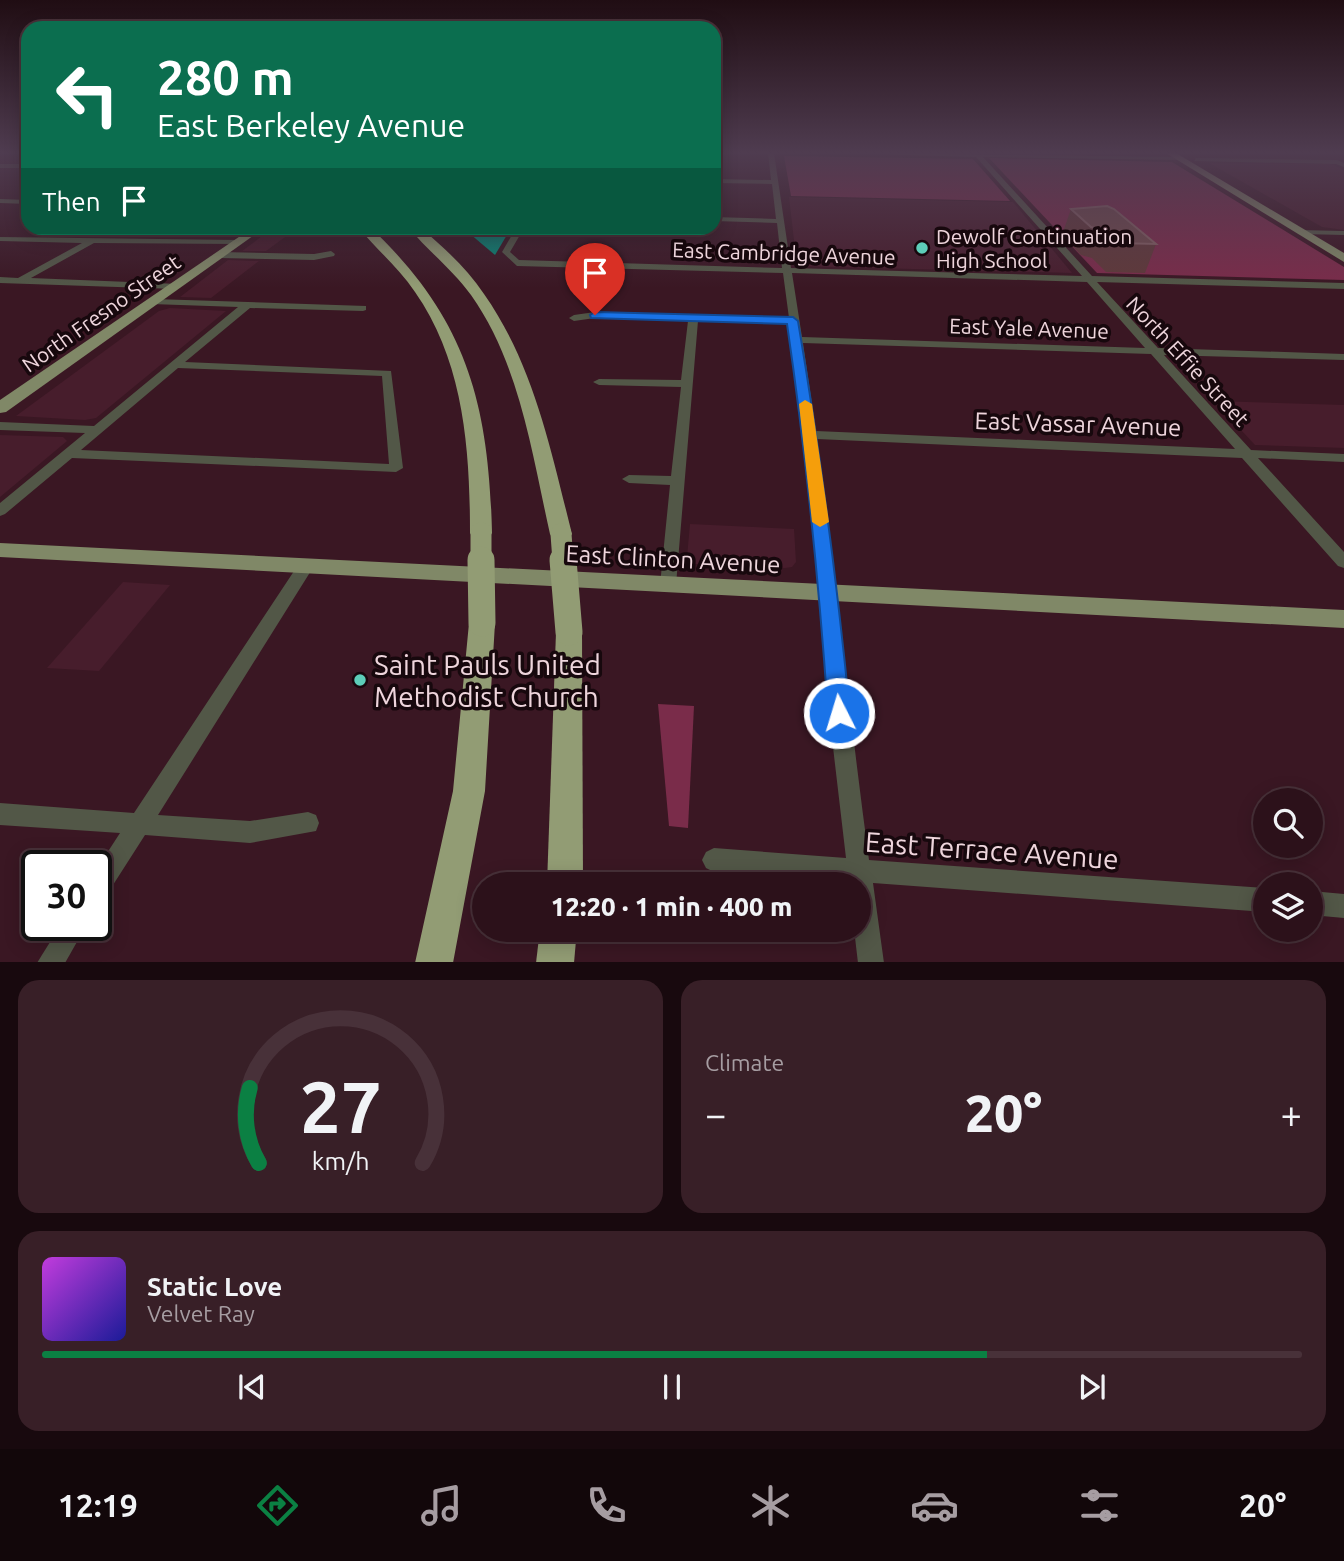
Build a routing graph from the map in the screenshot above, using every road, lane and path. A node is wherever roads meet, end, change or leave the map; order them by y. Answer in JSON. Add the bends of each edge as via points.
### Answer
{"nodes":[{"id":1,"x":776,"y":198,"type":"edge"},
{"id":2,"x":1015,"y":198,"type":"edge"},
{"id":3,"x":1249,"y":198,"type":"edge"},
{"id":4,"x":1262,"y":198,"type":"edge"},
{"id":5,"x":0,"y":201,"type":"edge"},
{"id":6,"x":21,"y":202,"type":"edge"},
{"id":7,"x":721,"y":219,"type":"edge"},
{"id":8,"x":779,"y":221,"type":"junction"},
{"id":9,"x":1301,"y":232,"type":"junction"},
{"id":10,"x":1322,"y":233,"type":"junction"},
{"id":11,"x":1344,"y":233,"type":"edge"},
{"id":12,"x":250,"y":235,"type":"edge"},
{"id":13,"x":373,"y":235,"type":"edge"},
{"id":14,"x":423,"y":235,"type":"edge"},
{"id":15,"x":516,"y":235,"type":"edge"},
{"id":16,"x":0,"y":239,"type":"edge"},
{"id":17,"x":93,"y":241,"type":"junction"},
{"id":18,"x":239,"y":242,"type":"junction"},
{"id":19,"x":1344,"y":246,"type":"edge"},
{"id":20,"x":331,"y":254,"type":"dead end"},
{"id":21,"x":220,"y":255,"type":"junction"},
{"id":22,"x":1344,"y":257,"type":"edge"},
{"id":23,"x":786,"y":271,"type":"junction"},
{"id":24,"x":1086,"y":279,"type":"junction"},
{"id":25,"x":0,"y":280,"type":"edge"},
{"id":26,"x":20,"y":281,"type":"junction"},
{"id":27,"x":176,"y":286,"type":"junction"},
{"id":28,"x":1344,"y":286,"type":"edge"},
{"id":29,"x":154,"y":302,"type":"junction"},
{"id":30,"x":247,"y":305,"type":"junction"},
{"id":31,"x":363,"y":308,"type":"dead end"},
{"id":32,"x":574,"y":318,"type":"dead end"},
{"id":33,"x":693,"y":318,"type":"junction"},
{"id":34,"x":793,"y":321,"type":"junction"},
{"id":35,"x":796,"y":340,"type":"junction"},
{"id":36,"x":1152,"y":351,"type":"junction"},
{"id":37,"x":1344,"y":357,"type":"edge"},
{"id":38,"x":176,"y":366,"type":"junction"},
{"id":39,"x":599,"y":382,"type":"dead end"},
{"id":40,"x":686,"y":384,"type":"junction"},
{"id":41,"x":0,"y":408,"type":"edge"},
{"id":42,"x":0,"y":426,"type":"edge"},
{"id":43,"x":98,"y":430,"type":"junction"},
{"id":44,"x":810,"y":435,"type":"junction"},
{"id":45,"x":69,"y":454,"type":"junction"},
{"id":46,"x":1247,"y":454,"type":"junction"},
{"id":47,"x":1344,"y":458,"type":"edge"},
{"id":48,"x":629,"y":479,"type":"dead end"},
{"id":49,"x":677,"y":481,"type":"junction"},
{"id":50,"x":0,"y":511,"type":"edge"},
{"id":51,"x":0,"y":550,"type":"edge"},
{"id":52,"x":1344,"y":562,"type":"edge"},
{"id":53,"x":306,"y":566,"type":"junction"},
{"id":54,"x":668,"y":584,"type":"junction"},
{"id":55,"x":829,"y":593,"type":"junction"},
{"id":56,"x":1344,"y":619,"type":"edge"},
{"id":57,"x":0,"y":814,"type":"edge"},
{"id":58,"x":308,"y":823,"type":"dead end"},
{"id":59,"x":140,"y":824,"type":"junction"},
{"id":60,"x":713,"y":860,"type":"dead end"},
{"id":61,"x":112,"y":867,"type":"edge"},
{"id":62,"x":859,"y":870,"type":"junction"},
{"id":63,"x":565,"y":872,"type":"edge"},
{"id":64,"x":1253,"y":899,"type":"edge"},
{"id":65,"x":1323,"y":904,"type":"edge"},
{"id":66,"x":1344,"y":906,"type":"edge"},
{"id":67,"x":64,"y":941,"type":"edge"},
{"id":68,"x":557,"y":942,"type":"edge"},
{"id":69,"x":50,"y":962,"type":"edge"},
{"id":70,"x":434,"y":962,"type":"edge"},
{"id":71,"x":555,"y":962,"type":"edge"},
{"id":72,"x":871,"y":962,"type":"edge"}],
"edges":[{"from":1,"to":8,"type":"street"},
{"from":2,"to":24,"type":"street","name":"North Effie Street"},
{"from":3,"to":9,"type":"main road"},
{"from":4,"to":10,"type":"main road"},
{"from":5,"to":6,"type":"street"},
{"from":7,"to":8,"type":"street"},
{"from":8,"to":23,"type":"street"},
{"from":9,"to":10,"type":"street"},
{"from":9,"to":22,"type":"main road"},
{"from":10,"to":11,"type":"street"},
{"from":10,"to":19,"type":"main road"},
{"from":12,"to":18,"type":"main road","name":"North Fresno Street"},
{"from":13,"to":70,"type":"highway","bridge":true,"via":[[412,276],[452,342],[465,383],[482,489],[482,623],[468,791]]},
{"from":14,"to":63,"type":"highway","bridge":true,"via":[[479,292],[506,339],[527,397],[561,534],[569,632]]},
{"from":15,"to":23,"type":"street","name":"East Cambridge Avenue","via":[[506,252],[517,263]]},
{"from":16,"to":17,"type":"street"},
{"from":17,"to":18,"type":"street"},
{"from":17,"to":26,"type":"street"},
{"from":18,"to":21,"type":"main road","name":"North Fresno Street"},
{"from":20,"to":21,"type":"street"},
{"from":21,"to":27,"type":"main road","name":"North Fresno Street"},
{"from":23,"to":24,"type":"street","name":"East Cambridge Avenue"},
{"from":23,"to":34,"type":"street"},
{"from":24,"to":28,"type":"street","name":"East Cambridge Avenue"},
{"from":24,"to":36,"type":"street","name":"North Effie Street"},
{"from":25,"to":26,"type":"street"},
{"from":26,"to":27,"type":"street"},
{"from":27,"to":29,"type":"main road","name":"North Fresno Street"},
{"from":29,"to":30,"type":"street"},
{"from":29,"to":41,"type":"main road","name":"North Fresno Street"},
{"from":30,"to":31,"type":"street"},
{"from":30,"to":38,"type":"street"},
{"from":32,"to":33,"type":"street"},
{"from":33,"to":34,"type":"street"},
{"from":33,"to":40,"type":"street"},
{"from":34,"to":35,"type":"street"},
{"from":35,"to":36,"type":"street","name":"East Yale Avenue"},
{"from":35,"to":44,"type":"street"},
{"from":36,"to":37,"type":"street","name":"East Yale Avenue"},
{"from":36,"to":46,"type":"street","name":"North Effie Street"},
{"from":38,"to":43,"type":"street"},
{"from":38,"to":45,"type":"street","via":[[387,373],[397,468]]},
{"from":39,"to":40,"type":"street"},
{"from":40,"to":49,"type":"street"},
{"from":42,"to":43,"type":"street"},
{"from":43,"to":45,"type":"street"},
{"from":44,"to":46,"type":"street","name":"East Vassar Avenue"},
{"from":44,"to":55,"type":"street"},
{"from":45,"to":50,"type":"street"},
{"from":46,"to":47,"type":"street","name":"East Vassar Avenue"},
{"from":46,"to":52,"type":"street","name":"North Effie Street"},
{"from":48,"to":49,"type":"street"},
{"from":49,"to":54,"type":"street"},
{"from":51,"to":53,"type":"main road","name":"East Clinton Avenue"},
{"from":53,"to":54,"type":"main road","name":"East Clinton Avenue"},
{"from":53,"to":59,"type":"street"},
{"from":54,"to":55,"type":"main road","name":"East Clinton Avenue"},
{"from":55,"to":56,"type":"main road","name":"East Clinton Avenue"},
{"from":55,"to":62,"type":"street"},
{"from":57,"to":59,"type":"street"},
{"from":58,"to":59,"type":"street","via":[[250,832]]},
{"from":59,"to":61,"type":"street"},
{"from":60,"to":62,"type":"street","name":"East Terrace Avenue"},
{"from":62,"to":64,"type":"street","name":"East Terrace Avenue"},
{"from":62,"to":72,"type":"street"},
{"from":65,"to":66,"type":"street"},
{"from":67,"to":69,"type":"street"},
{"from":68,"to":71,"type":"highway"}]}
